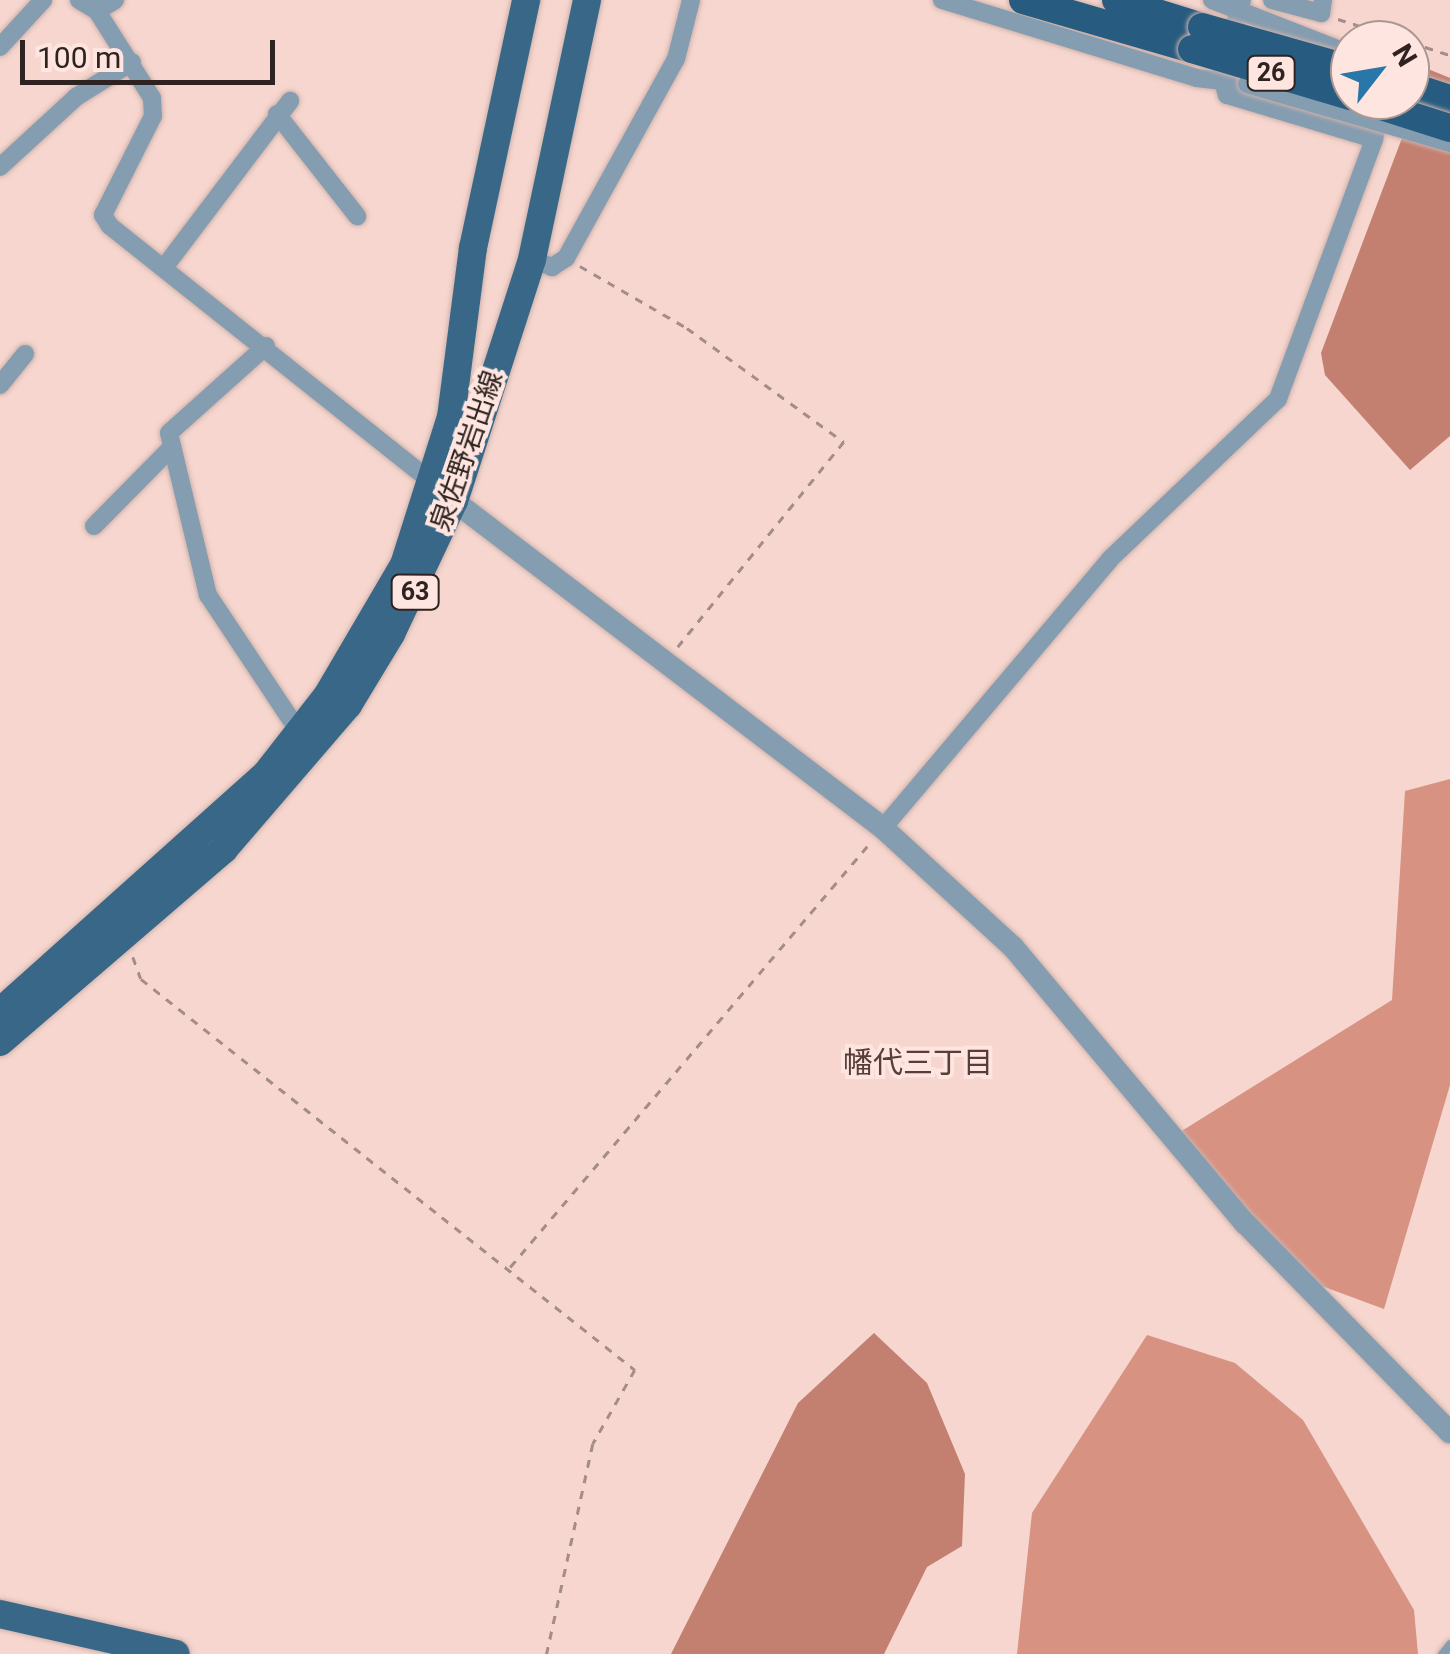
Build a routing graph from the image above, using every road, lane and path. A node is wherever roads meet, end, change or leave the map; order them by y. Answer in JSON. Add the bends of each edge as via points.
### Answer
{"nodes":[{"id":1,"x":43,"y":0,"type":"edge"},
{"id":2,"x":79,"y":0,"type":"edge"},
{"id":3,"x":115,"y":0,"type":"edge"},
{"id":4,"x":526,"y":0,"type":"edge"},
{"id":5,"x":587,"y":0,"type":"edge"},
{"id":6,"x":691,"y":0,"type":"edge"},
{"id":7,"x":942,"y":0,"type":"edge"},
{"id":8,"x":1023,"y":0,"type":"edge"},
{"id":9,"x":1116,"y":0,"type":"edge"},
{"id":10,"x":1212,"y":0,"type":"edge"},
{"id":11,"x":1272,"y":0,"type":"edge"},
{"id":12,"x":975,"y":5,"type":"edge"},
{"id":13,"x":1241,"y":5,"type":"edge"},
{"id":14,"x":1322,"y":7,"type":"edge"},
{"id":15,"x":97,"y":11,"type":"junction"},
{"id":16,"x":1354,"y":20,"type":"edge"},
{"id":17,"x":1330,"y":37,"type":"edge"},
{"id":18,"x":1197,"y":38,"type":"junction"},
{"id":19,"x":0,"y":47,"type":"edge"},
{"id":20,"x":1330,"y":48,"type":"edge"},
{"id":21,"x":132,"y":62,"type":"junction"},
{"id":22,"x":1330,"y":65,"type":"edge"},
{"id":23,"x":1218,"y":78,"type":"junction"},
{"id":24,"x":1330,"y":88,"type":"edge"},
{"id":25,"x":1378,"y":120,"type":"edge"},
{"id":26,"x":1425,"y":120,"type":"edge"},
{"id":27,"x":1450,"y":128,"type":"edge"},
{"id":28,"x":1374,"y":138,"type":"junction"},
{"id":29,"x":1450,"y":144,"type":"edge"},
{"id":30,"x":0,"y":167,"type":"edge"},
{"id":31,"x":356,"y":216,"type":"dead end"},
{"id":32,"x":566,"y":258,"type":"junction"},
{"id":33,"x":532,"y":259,"type":"junction"},
{"id":34,"x":166,"y":266,"type":"junction"},
{"id":35,"x":266,"y":346,"type":"junction"},
{"id":36,"x":26,"y":354,"type":"dead end"},
{"id":37,"x":0,"y":384,"type":"edge"},
{"id":38,"x":172,"y":446,"type":"junction"},
{"id":39,"x":444,"y":492,"type":"junction"},
{"id":40,"x":94,"y":526,"type":"dead end"},
{"id":41,"x":666,"y":662,"type":"junction"},
{"id":42,"x":299,"y":732,"type":"junction"},
{"id":43,"x":884,"y":828,"type":"junction"},
{"id":44,"x":126,"y":937,"type":"junction"},
{"id":45,"x":0,"y":1012,"type":"edge"},
{"id":46,"x":0,"y":1042,"type":"edge"},
{"id":47,"x":509,"y":1268,"type":"junction"},
{"id":48,"x":1450,"y":1432,"type":"edge"},
{"id":49,"x":0,"y":1614,"type":"edge"},
{"id":50,"x":1450,"y":1644,"type":"edge"},
{"id":51,"x":176,"y":1654,"type":"edge"},
{"id":52,"x":547,"y":1654,"type":"edge"},
{"id":53,"x":1442,"y":1654,"type":"edge"}],
"edges":[{"from":1,"to":19,"type":"street"},
{"from":2,"to":15,"type":"street"},
{"from":3,"to":15,"type":"street"},
{"from":4,"to":39,"type":"main road","name":"泉佐野岩出線","number":"63"},
{"from":5,"to":33,"type":"main road","name":"泉佐野岩出線","number":"63"},
{"from":6,"to":32,"type":"street","via":[[676,59]]},
{"from":7,"to":12,"type":"street"},
{"from":8,"to":18,"type":"highway","number":"26"},
{"from":9,"to":18,"type":"highway","number":"26"},
{"from":10,"to":13,"type":"street"},
{"from":11,"to":14,"type":"street"},
{"from":12,"to":23,"type":"street"},
{"from":13,"to":17,"type":"street"},
{"from":13,"to":20,"type":"street","via":[[1272,30]]},
{"from":13,"to":23,"type":"street"},
{"from":14,"to":16,"type":"path"},
{"from":15,"to":21,"type":"street"},
{"from":18,"to":22,"type":"highway","number":"26","bridge":true},
{"from":18,"to":24,"type":"highway","number":"26","bridge":true},
{"from":21,"to":30,"type":"street","via":[[76,97]]},
{"from":21,"to":34,"type":"street","via":[[154,116],[102,215]]},
{"from":23,"to":28,"type":"street","via":[[1227,95]]},
{"from":23,"to":29,"type":"street","bridge":true},
{"from":25,"to":28,"type":"street"},
{"from":26,"to":27,"type":"highway","bridge":true},
{"from":28,"to":43,"type":"street","via":[[1278,399],[1110,558]]},
{"from":31,"to":34,"type":"street","via":[[283,107]]},
{"from":32,"to":33,"type":"street","via":[[552,267]]},
{"from":32,"to":41,"type":"path","via":[[687,328],[844,442]]},
{"from":33,"to":39,"type":"main road","name":"泉佐野岩出線","number":"63"},
{"from":34,"to":35,"type":"street"},
{"from":35,"to":38,"type":"street","via":[[168,433]]},
{"from":35,"to":39,"type":"street"},
{"from":36,"to":37,"type":"street"},
{"from":38,"to":40,"type":"street"},
{"from":38,"to":42,"type":"street","via":[[208,595]]},
{"from":39,"to":41,"type":"street"},
{"from":39,"to":42,"type":"main road","name":"泉佐野岩出線","number":"63"},
{"from":39,"to":44,"type":"main road","name":"泉佐野岩出線","number":"63","via":[[420,582],[348,705],[224,849]]},
{"from":41,"to":43,"type":"street"},
{"from":42,"to":45,"type":"main road","name":"泉佐野岩出線","number":"63","via":[[207,835]]},
{"from":43,"to":47,"type":"path"},
{"from":43,"to":48,"type":"street","via":[[1013,947],[1246,1223]]},
{"from":44,"to":46,"type":"main road","name":"泉佐野岩出線","number":"63"},
{"from":44,"to":47,"type":"path","via":[[141,980]]},
{"from":47,"to":52,"type":"path","via":[[635,1370],[593,1444]]},
{"from":49,"to":51,"type":"main road"},
{"from":50,"to":53,"type":"lane"}]}
